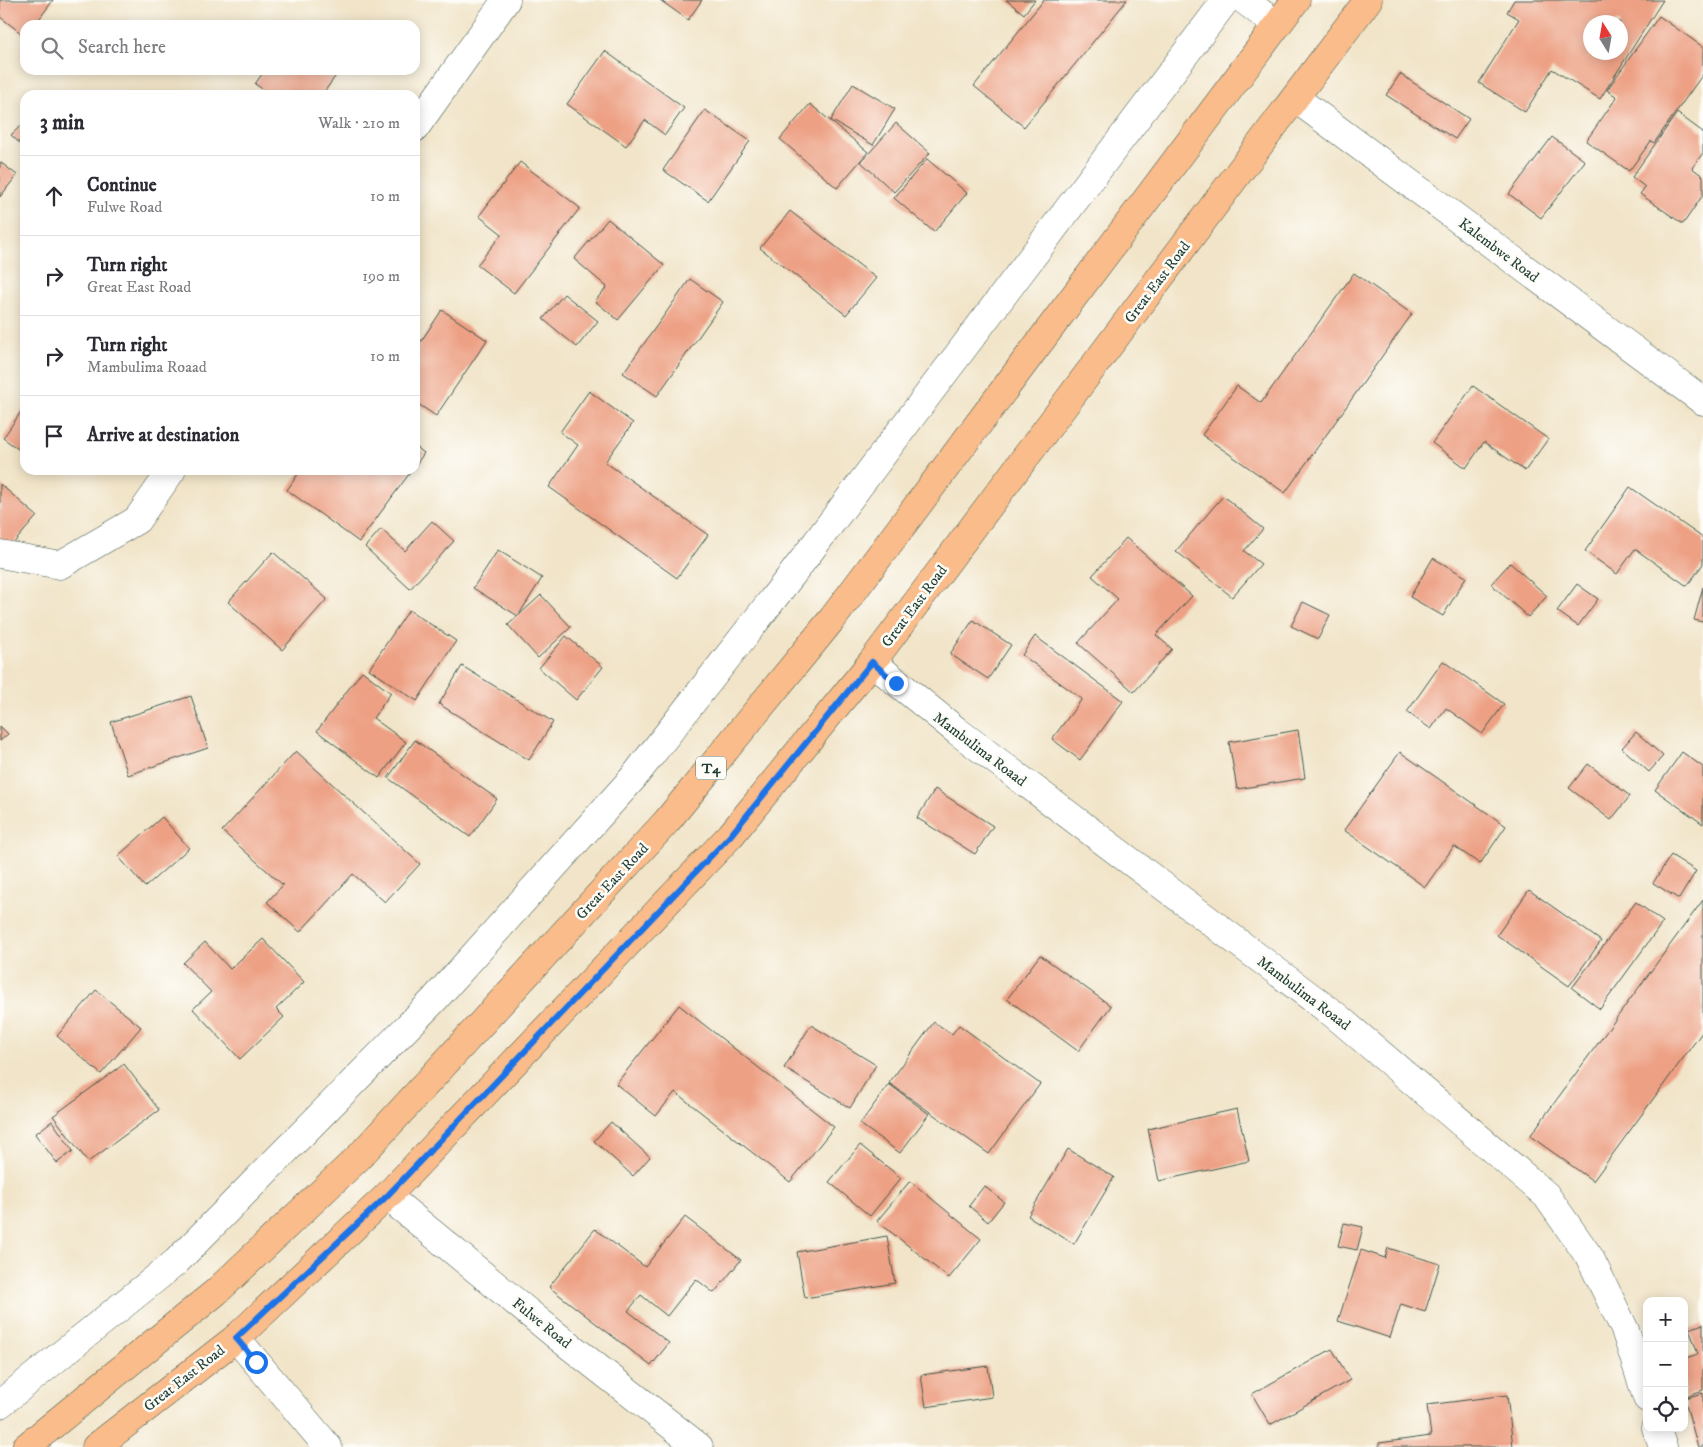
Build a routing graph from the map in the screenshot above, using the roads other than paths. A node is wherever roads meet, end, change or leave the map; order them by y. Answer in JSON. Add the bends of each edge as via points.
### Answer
{"nodes":[{"id":1,"x":506,"y":0,"type":"edge"},
{"id":2,"x":1226,"y":0,"type":"edge"},
{"id":3,"x":1244,"y":0,"type":"edge"},
{"id":4,"x":1296,"y":0,"type":"edge"},
{"id":5,"x":1368,"y":0,"type":"edge"},
{"id":6,"x":1277,"y":25,"type":"junction"},
{"id":7,"x":1295,"y":98,"type":"junction"},
{"id":8,"x":420,"y":121,"type":"edge"},
{"id":9,"x":1703,"y":401,"type":"edge"},
{"id":10,"x":168,"y":475,"type":"edge"},
{"id":11,"x":0,"y":554,"type":"edge"},
{"id":12,"x":872,"y":662,"type":"junction"},
{"id":13,"x":387,"y":1196,"type":"junction"},
{"id":14,"x":236,"y":1338,"type":"junction"},
{"id":15,"x":1643,"y":1387,"type":"edge"},
{"id":16,"x":0,"y":1404,"type":"edge"},
{"id":17,"x":1657,"y":1432,"type":"edge"},
{"id":18,"x":26,"y":1447,"type":"edge"},
{"id":19,"x":96,"y":1447,"type":"edge"},
{"id":20,"x":328,"y":1447,"type":"edge"},
{"id":21,"x":700,"y":1447,"type":"edge"},
{"id":22,"x":1662,"y":1447,"type":"edge"}],
"edges":[{"from":1,"to":8,"type":"street"},
{"from":2,"to":16,"type":"street","via":[[794,572],[633,778],[433,1001],[176,1262]]},
{"from":3,"to":6,"type":"street"},
{"from":4,"to":6,"type":"main road","name":"Great East Road","number":"T4"},
{"from":5,"to":7,"type":"main road","name":"Great East Road"},
{"from":6,"to":18,"type":"main road","name":"Great East Road","number":"T4","via":[[833,618],[667,821],[358,1158],[216,1292]]},
{"from":7,"to":9,"type":"street","name":"Kalembwe Road"},
{"from":7,"to":12,"type":"main road","name":"Great East Road"},
{"from":10,"to":11,"type":"street","via":[[136,520],[60,565]]},
{"from":12,"to":13,"type":"main road","name":"Great East Road","via":[[730,836]]},
{"from":12,"to":15,"type":"street","name":"Mambulima Roaad","via":[[957,731],[1336,1016],[1546,1195],[1590,1258],[1621,1321]]},
{"from":13,"to":14,"type":"main road","name":"Great East Road"},
{"from":13,"to":21,"type":"street","name":"Fulwe Road","via":[[557,1336]]},
{"from":14,"to":19,"type":"main road","name":"Great East Road"},
{"from":14,"to":20,"type":"street"},
{"from":17,"to":22,"type":"street"}]}
